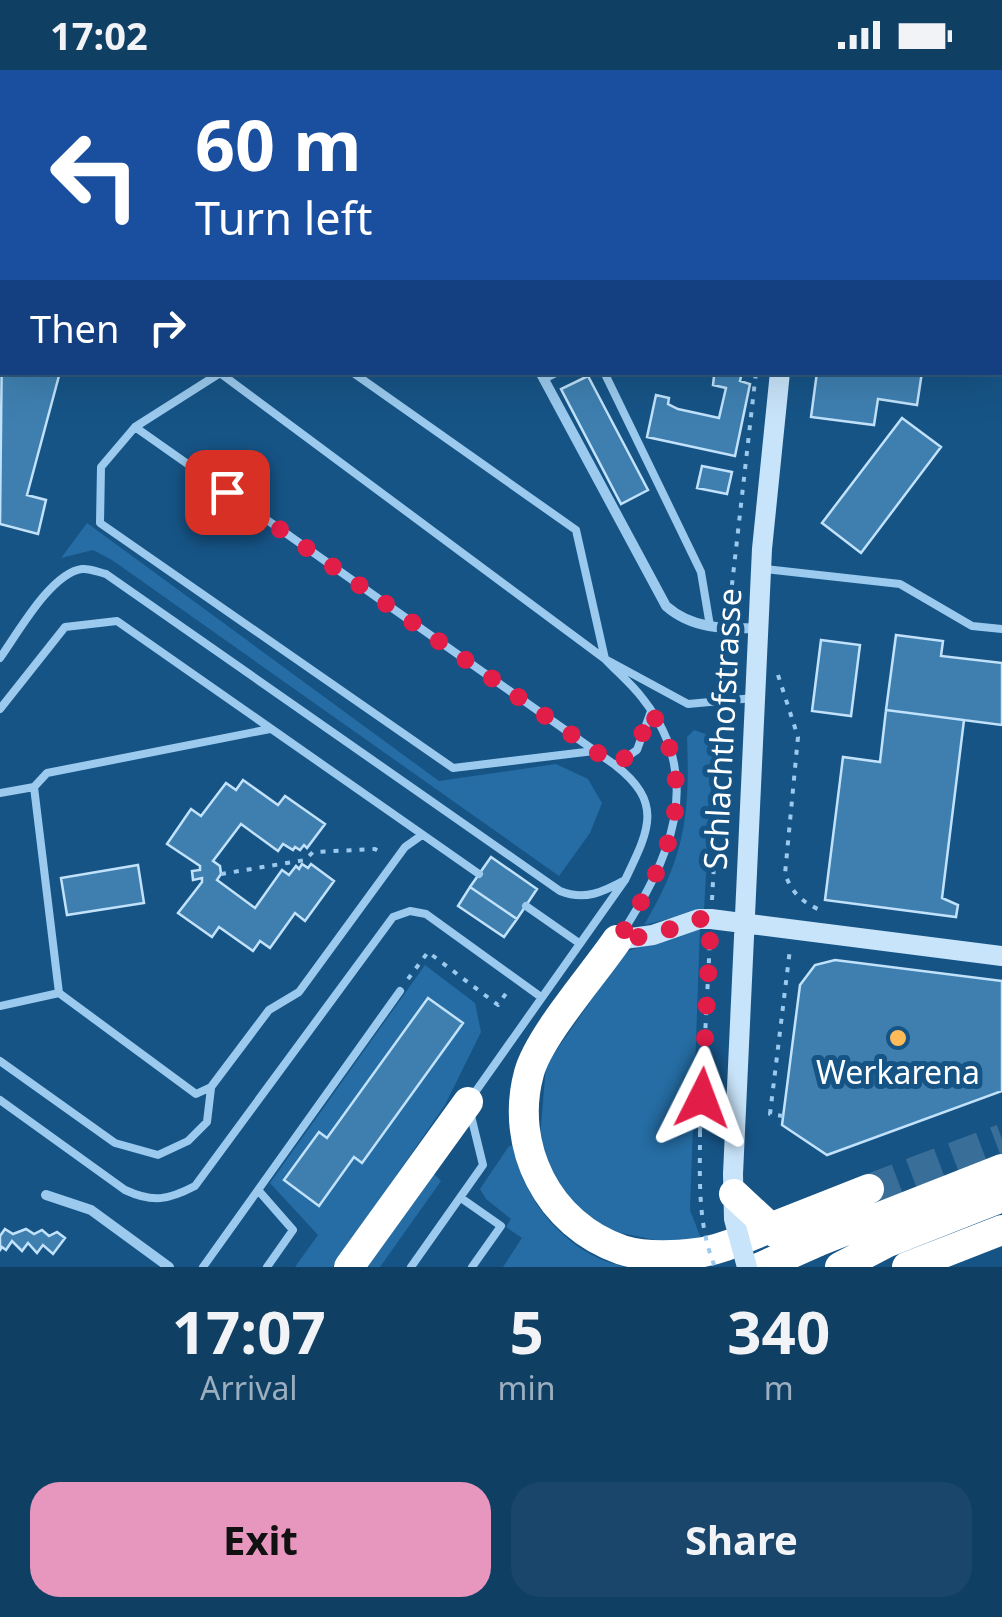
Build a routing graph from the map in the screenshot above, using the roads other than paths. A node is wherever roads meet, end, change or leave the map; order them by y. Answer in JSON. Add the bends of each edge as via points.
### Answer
{"nodes":[{"id":1,"x":217,"y":375,"type":"edge"},
{"id":2,"x":223,"y":375,"type":"edge"},
{"id":3,"x":356,"y":375,"type":"edge"},
{"id":4,"x":605,"y":375,"type":"edge"},
{"id":5,"x":780,"y":375,"type":"edge"},
{"id":6,"x":542,"y":376,"type":"edge"},
{"id":7,"x":135,"y":426,"type":"junction"},
{"id":8,"x":761,"y":568,"type":"junction"},
{"id":9,"x":710,"y":626,"type":"junction"},
{"id":10,"x":758,"y":628,"type":"junction"},
{"id":11,"x":1002,"y":629,"type":"edge"},
{"id":12,"x":0,"y":658,"type":"edge"},
{"id":13,"x":605,"y":659,"type":"junction"},
{"id":14,"x":754,"y":698,"type":"junction"},
{"id":15,"x":0,"y":709,"type":"edge"},
{"id":16,"x":651,"y":711,"type":"junction"},
{"id":17,"x":270,"y":729,"type":"junction"},
{"id":18,"x":594,"y":751,"type":"junction"},
{"id":19,"x":615,"y":765,"type":"junction"},
{"id":20,"x":34,"y":787,"type":"junction"},
{"id":21,"x":0,"y":794,"type":"edge"},
{"id":22,"x":422,"y":834,"type":"junction"},
{"id":23,"x":479,"y":874,"type":"dead end"},
{"id":24,"x":625,"y":880,"type":"junction"},
{"id":25,"x":526,"y":906,"type":"dead end"},
{"id":26,"x":743,"y":924,"type":"junction"},
{"id":27,"x":618,"y":940,"type":"junction"},
{"id":28,"x":579,"y":943,"type":"junction"},
{"id":29,"x":1002,"y":956,"type":"edge"},
{"id":30,"x":400,"y":991,"type":"road end"},
{"id":31,"x":60,"y":993,"type":"junction"},
{"id":32,"x":541,"y":997,"type":"junction"},
{"id":33,"x":0,"y":1006,"type":"edge"},
{"id":34,"x":0,"y":1061,"type":"edge"},
{"id":35,"x":212,"y":1087,"type":"junction"},
{"id":36,"x":0,"y":1100,"type":"edge"},
{"id":37,"x":468,"y":1102,"type":"junction"},
{"id":38,"x":1002,"y":1170,"type":"edge"},
{"id":39,"x":734,"y":1184,"type":"junction"},
{"id":40,"x":869,"y":1189,"type":"tunnel mouth"},
{"id":41,"x":258,"y":1190,"type":"junction"},
{"id":42,"x":46,"y":1194,"type":"dead end"},
{"id":43,"x":1002,"y":1197,"type":"edge"},
{"id":44,"x":461,"y":1198,"type":"junction"},
{"id":45,"x":1002,"y":1230,"type":"edge"},
{"id":46,"x":819,"y":1241,"type":"junction"},
{"id":47,"x":169,"y":1267,"type":"edge"},
{"id":48,"x":203,"y":1267,"type":"edge"},
{"id":49,"x":267,"y":1267,"type":"edge"},
{"id":50,"x":349,"y":1267,"type":"edge"},
{"id":51,"x":412,"y":1267,"type":"edge"},
{"id":52,"x":472,"y":1267,"type":"edge"},
{"id":53,"x":747,"y":1267,"type":"edge"},
{"id":54,"x":761,"y":1267,"type":"edge"},
{"id":55,"x":840,"y":1267,"type":"edge"},
{"id":56,"x":907,"y":1267,"type":"edge"}],
"edges":[{"from":1,"to":7,"type":"lane"},
{"from":2,"to":13,"type":"lane"},
{"from":3,"to":13,"type":"lane","via":[[576,530]]},
{"from":4,"to":9,"type":"lane","via":[[701,572]]},
{"from":5,"to":8,"type":"main road","name":"Schlachthofstrasse"},
{"from":6,"to":9,"type":"street","via":[[666,606],[680,618]]},
{"from":7,"to":18,"type":"lane"},
{"from":7,"to":18,"type":"lane","via":[[100,467],[100,523],[453,768]]},
{"from":8,"to":10,"type":"main road","name":"Schlachthofstrasse"},
{"from":8,"to":11,"type":"lane","via":[[900,584],[972,626]]},
{"from":9,"to":10,"type":"street"},
{"from":10,"to":14,"type":"main road","name":"Schlachthofstrasse"},
{"from":12,"to":24,"type":"lane","via":[[63,576],[80,569],[106,574],[560,890],[600,893]]},
{"from":13,"to":14,"type":"lane","via":[[688,704]]},
{"from":13,"to":16,"type":"lane"},
{"from":14,"to":26,"type":"main road","name":"Schlachthofstrasse"},
{"from":15,"to":17,"type":"lane","via":[[65,627],[117,622]]},
{"from":16,"to":19,"type":"lane","via":[[636,750]]},
{"from":16,"to":27,"type":"lane","via":[[671,752],[676,809],[652,886]]},
{"from":17,"to":20,"type":"lane","via":[[47,773]]},
{"from":17,"to":22,"type":"lane"},
{"from":18,"to":19,"type":"lane"},
{"from":19,"to":24,"type":"lane","via":[[635,780],[648,810]]},
{"from":20,"to":21,"type":"lane"},
{"from":20,"to":31,"type":"lane"},
{"from":22,"to":23,"type":"lane"},
{"from":22,"to":35,"type":"lane","via":[[405,847],[298,992],[269,1010]]},
{"from":24,"to":28,"type":"lane"},
{"from":25,"to":28,"type":"lane"},
{"from":26,"to":27,"type":"main road","via":[[700,919]]},
{"from":26,"to":29,"type":"main road"},
{"from":26,"to":39,"type":"main road","name":"Schlachthofstrasse"},
{"from":27,"to":40,"type":"highway","via":[[542,1044],[530,1071],[524,1138],[534,1172],[555,1204],[619,1249],[668,1255],[730,1243]]},
{"from":28,"to":32,"type":"lane"},
{"from":30,"to":41,"type":"lane"},
{"from":31,"to":33,"type":"lane"},
{"from":31,"to":35,"type":"lane","via":[[196,1094]]},
{"from":32,"to":36,"type":"lane","via":[[426,914],[393,918],[195,1186],[169,1200],[145,1200],[125,1190]]},
{"from":32,"to":37,"type":"lane"},
{"from":34,"to":35,"type":"lane","via":[[115,1142],[158,1155],[188,1141],[207,1122]]},
{"from":37,"to":44,"type":"lane","via":[[483,1165]]},
{"from":37,"to":50,"type":"highway"},
{"from":38,"to":46,"type":"highway"},
{"from":39,"to":46,"type":"highway","bridge":true,"via":[[776,1232]]},
{"from":39,"to":53,"type":"main road","name":"Schlachthofstrasse","bridge":true,"via":[[734,1219]]},
{"from":41,"to":48,"type":"lane"},
{"from":41,"to":49,"type":"lane","via":[[293,1230]]},
{"from":42,"to":47,"type":"street","via":[[90,1210]]},
{"from":43,"to":55,"type":"highway"},
{"from":44,"to":51,"type":"lane"},
{"from":44,"to":52,"type":"lane","via":[[501,1226]]},
{"from":45,"to":56,"type":"highway"},
{"from":46,"to":54,"type":"highway"}]}
